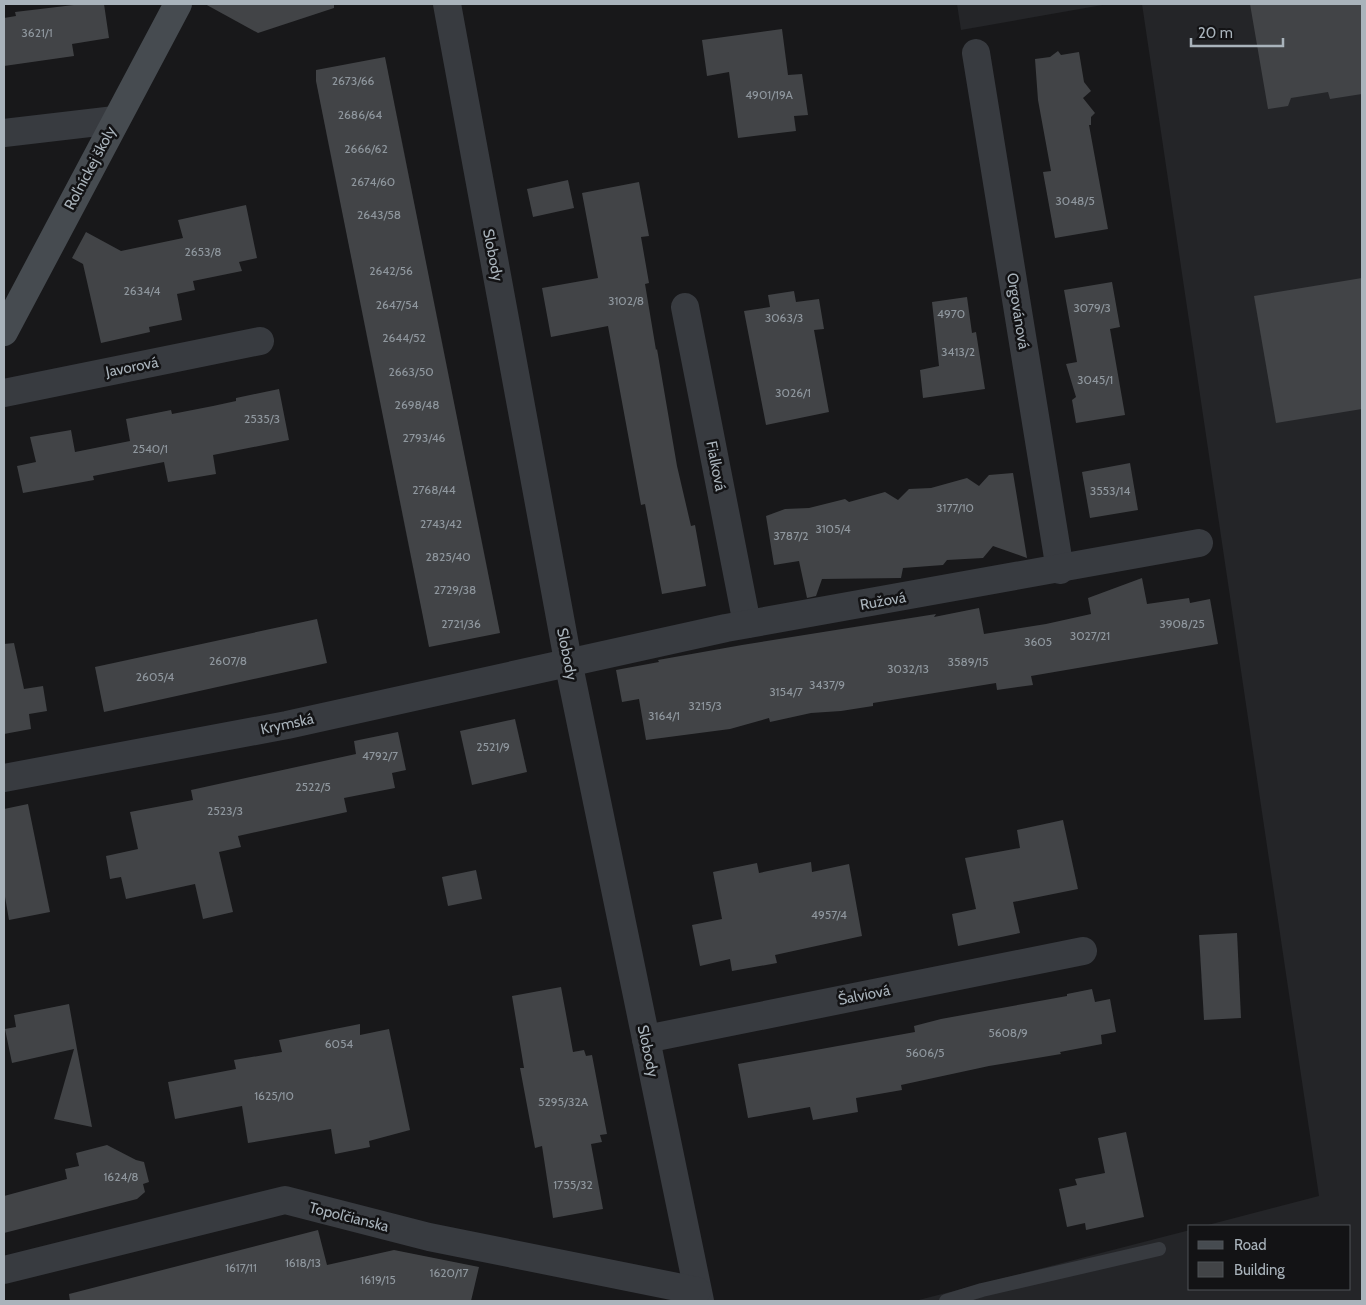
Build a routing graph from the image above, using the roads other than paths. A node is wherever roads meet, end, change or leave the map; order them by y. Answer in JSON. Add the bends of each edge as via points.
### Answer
{"nodes":[{"id":1,"x":178,"y":4,"type":"edge"},
{"id":2,"x":446,"y":4,"type":"edge"},
{"id":3,"x":976,"y":53,"type":"dead end"},
{"id":4,"x":115,"y":120,"type":"junction"},
{"id":5,"x":4,"y":133,"type":"edge"},
{"id":6,"x":685,"y":307,"type":"dead end"},
{"id":7,"x":4,"y":332,"type":"edge"},
{"id":8,"x":260,"y":341,"type":"dead end"},
{"id":9,"x":4,"y":393,"type":"edge"},
{"id":10,"x":1199,"y":543,"type":"dead end"},
{"id":11,"x":1060,"y":570,"type":"junction"},
{"id":12,"x":748,"y":624,"type":"junction"},
{"id":13,"x":568,"y":661,"type":"junction"},
{"id":14,"x":4,"y":778,"type":"edge"},
{"id":15,"x":1083,"y":950,"type":"dead end"},
{"id":16,"x":646,"y":1039,"type":"junction"},
{"id":17,"x":1159,"y":1248,"type":"dead end"},
{"id":18,"x":4,"y":1270,"type":"edge"},
{"id":19,"x":699,"y":1296,"type":"edge"},
{"id":20,"x":985,"y":1296,"type":"edge"},
{"id":21,"x":946,"y":1301,"type":"edge"}],
"edges":[{"from":1,"to":4,"type":"main road","name":"Roľníckej školy"},
{"from":2,"to":13,"type":"street","name":"Slobody"},
{"from":3,"to":11,"type":"street","name":"Orgovánová"},
{"from":4,"to":5,"type":"street"},
{"from":4,"to":7,"type":"main road","name":"Roľníckej školy"},
{"from":6,"to":12,"type":"street","name":"Fialková"},
{"from":8,"to":9,"type":"street","name":"Javorová"},
{"from":10,"to":11,"type":"street","name":"Ružová"},
{"from":11,"to":12,"type":"street","name":"Ružová"},
{"from":12,"to":13,"type":"street","name":"Ružová"},
{"from":13,"to":14,"type":"street","name":"Krymská","via":[[287,725]]},
{"from":13,"to":16,"type":"street","name":"Slobody"},
{"from":15,"to":16,"type":"street","name":"Šalviová"},
{"from":16,"to":19,"type":"street","name":"Slobody"},
{"from":17,"to":20,"type":"lane"},
{"from":18,"to":19,"type":"street","name":"Topoľčianska","via":[[285,1200],[429,1237]]},
{"from":20,"to":21,"type":"lane"}]}
